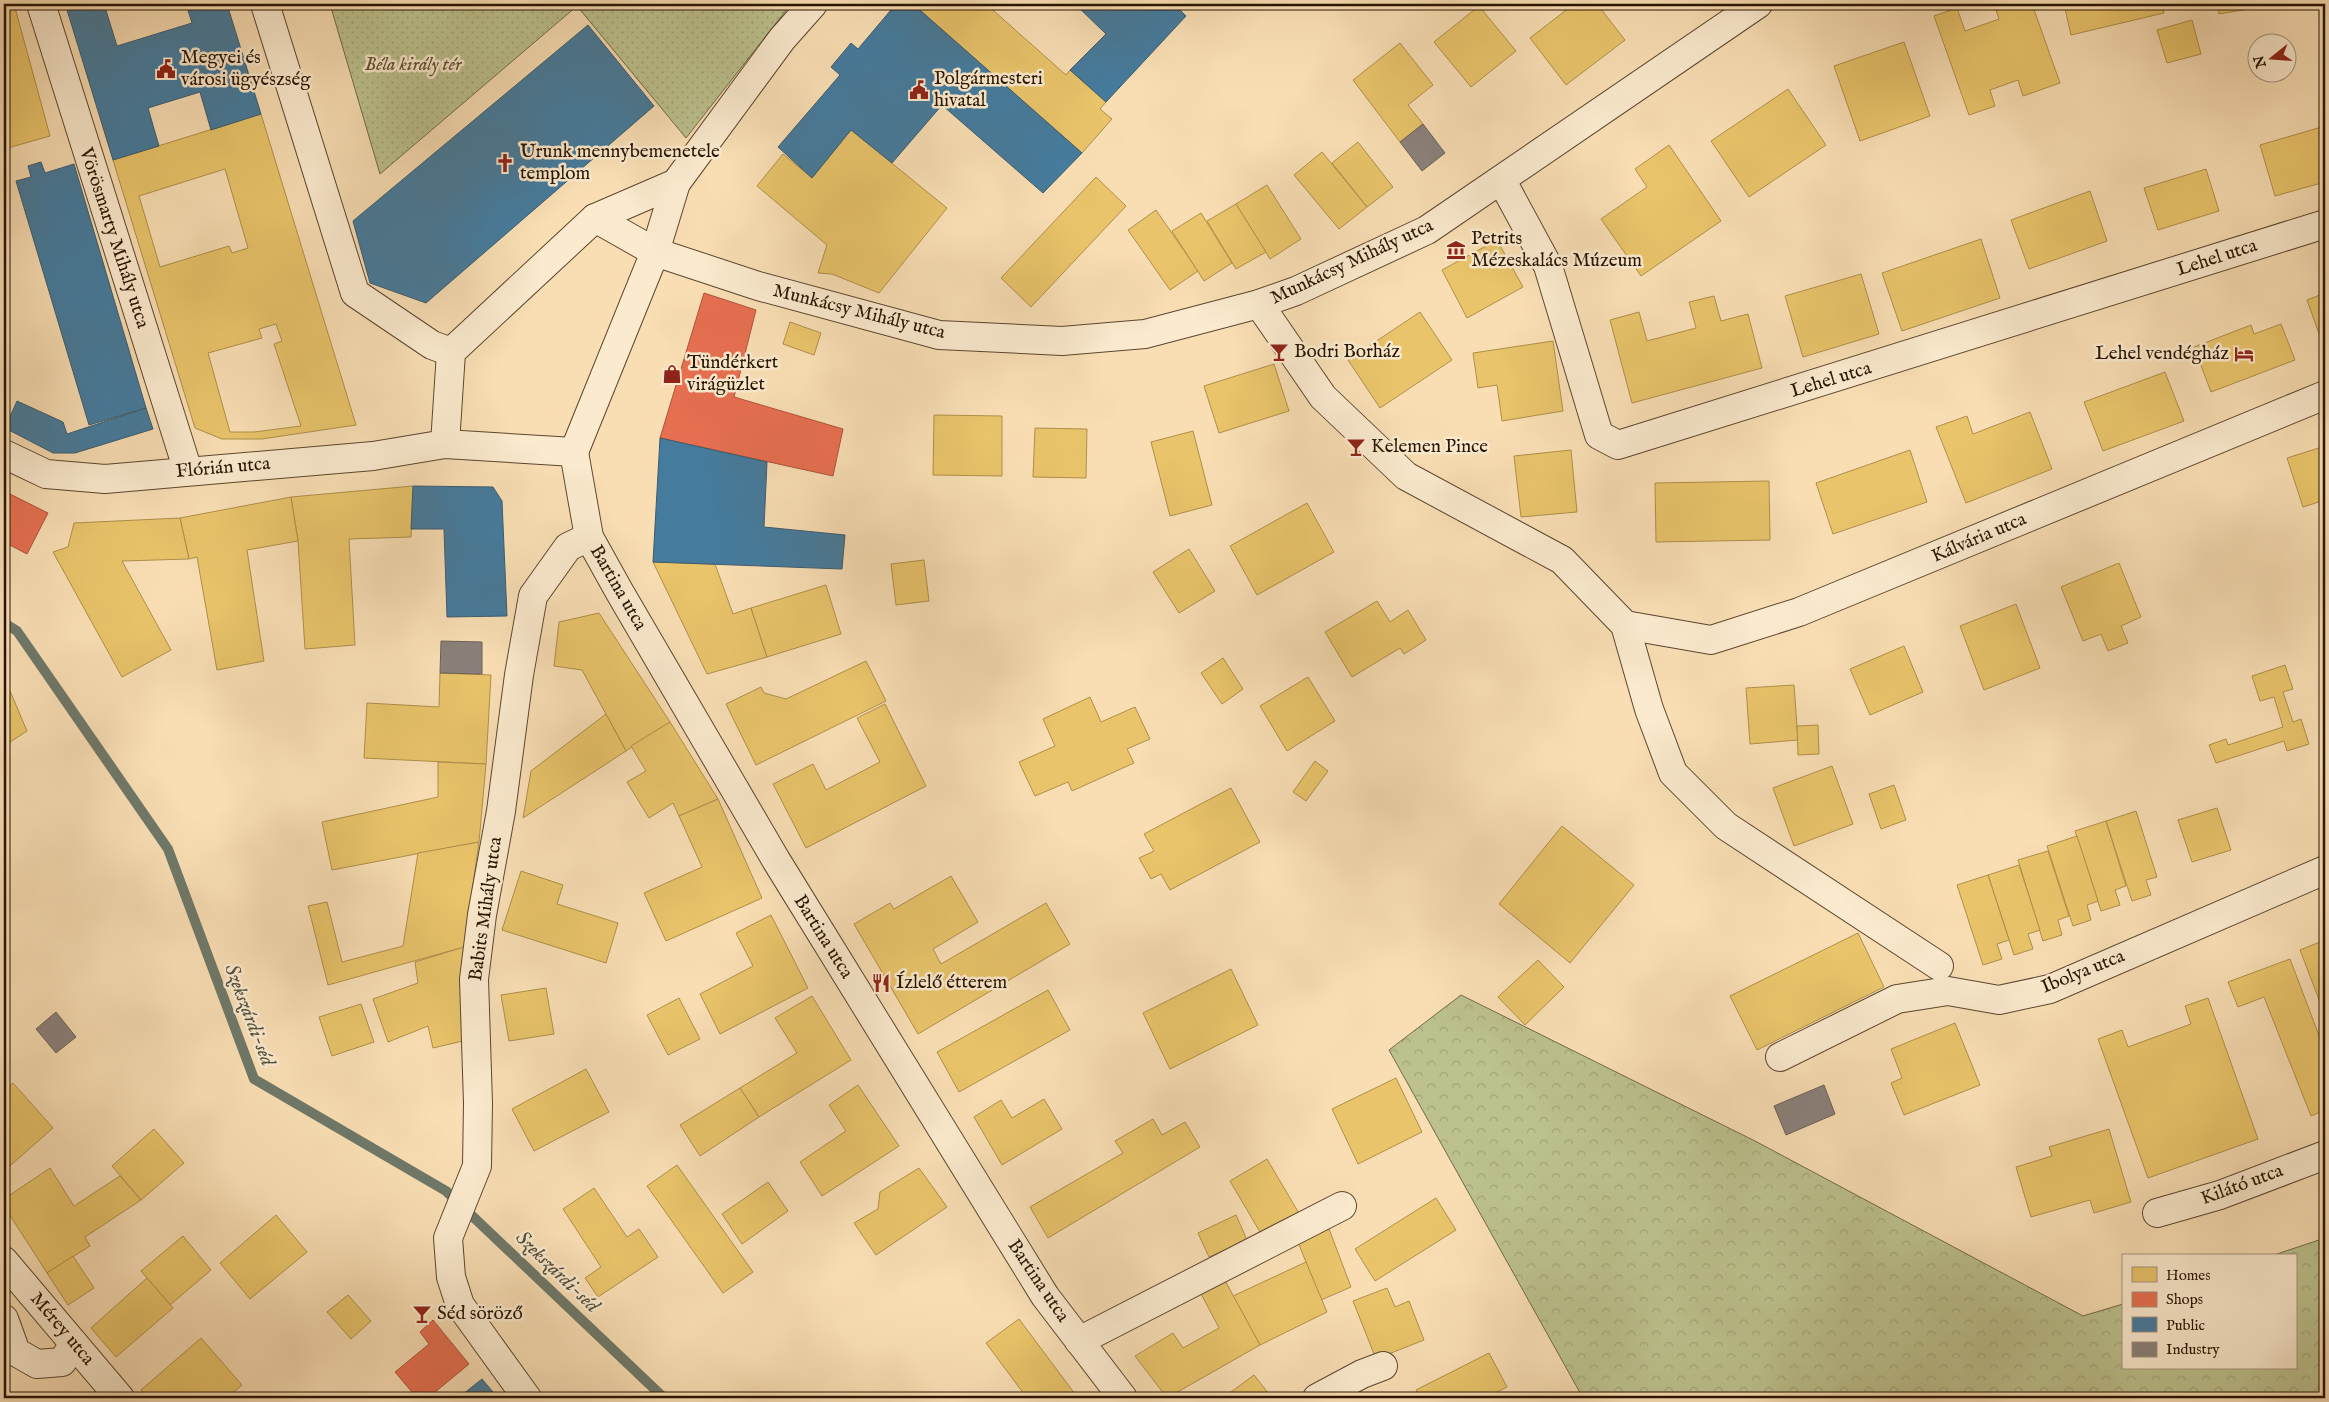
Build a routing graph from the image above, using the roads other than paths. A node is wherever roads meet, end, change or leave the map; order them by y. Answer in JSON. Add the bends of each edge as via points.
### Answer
{"nodes":[{"id":1,"x":42,"y":4,"type":"edge"},
{"id":2,"x":265,"y":4,"type":"edge"},
{"id":3,"x":813,"y":4,"type":"edge"},
{"id":4,"x":1758,"y":4,"type":"edge"},
{"id":5,"x":1502,"y":181,"type":"junction"},
{"id":6,"x":676,"y":183,"type":"junction"},
{"id":7,"x":596,"y":218,"type":"junction"},
{"id":8,"x":2325,"y":224,"type":"edge"},
{"id":9,"x":655,"y":252,"type":"junction"},
{"id":10,"x":1259,"y":304,"type":"junction"},
{"id":11,"x":451,"y":352,"type":"junction"},
{"id":12,"x":2325,"y":395,"type":"edge"},
{"id":13,"x":445,"y":444,"type":"junction"},
{"id":14,"x":574,"y":452,"type":"junction"},
{"id":15,"x":4,"y":454,"type":"edge"},
{"id":16,"x":188,"y":471,"type":"junction"},
{"id":17,"x":589,"y":537,"type":"junction"},
{"id":18,"x":1625,"y":625,"type":"junction"},
{"id":19,"x":2325,"y":870,"type":"edge"},
{"id":20,"x":1939,"y":966,"type":"dead end"},
{"id":21,"x":1780,"y":1057,"type":"dead end"},
{"id":22,"x":2325,"y":1154,"type":"edge"},
{"id":23,"x":1342,"y":1206,"type":"dead end"},
{"id":24,"x":2157,"y":1213,"type":"dead end"},
{"id":25,"x":4,"y":1261,"type":"edge"},
{"id":26,"x":4,"y":1319,"type":"edge"},
{"id":27,"x":1079,"y":1341,"type":"junction"},
{"id":28,"x":74,"y":1344,"type":"junction"},
{"id":29,"x":1383,"y":1366,"type":"dead end"},
{"id":30,"x":120,"y":1398,"type":"edge"},
{"id":31,"x":527,"y":1398,"type":"edge"},
{"id":32,"x":1123,"y":1398,"type":"edge"},
{"id":33,"x":1317,"y":1398,"type":"edge"}],
"edges":[{"from":1,"to":16,"type":"street","name":"Vörösmarty Mihály utca"},
{"from":2,"to":11,"type":"street","via":[[355,293],[432,345]]},
{"from":3,"to":6,"type":"street","via":[[782,39]]},
{"from":4,"to":5,"type":"street","name":"Munkácsy Mihály utca"},
{"from":5,"to":8,"type":"street","name":"Lehel utca","via":[[1548,266],[1599,435],[1618,446]]},
{"from":5,"to":10,"type":"street","name":"Munkácsy Mihály utca","via":[[1427,230],[1296,291]]},
{"from":6,"to":7,"type":"street"},
{"from":6,"to":9,"type":"street"},
{"from":7,"to":9,"type":"street"},
{"from":7,"to":11,"type":"street"},
{"from":9,"to":10,"type":"street","name":"Munkácsy Mihály utca","via":[[758,286],[938,335],[1062,340],[1145,334]]},
{"from":9,"to":14,"type":"street"},
{"from":10,"to":18,"type":"street","via":[[1323,397],[1406,476],[1562,560]]},
{"from":11,"to":13,"type":"street"},
{"from":12,"to":18,"type":"street","name":"Kálvária utca","via":[[1799,612],[1711,640]]},
{"from":13,"to":14,"type":"street"},
{"from":13,"to":16,"type":"street","name":"Flórián utca","via":[[372,456]]},
{"from":14,"to":17,"type":"street","name":"Bartina utca"},
{"from":15,"to":16,"type":"street","name":"Flórián utca","via":[[46,474],[64,476],[105,479]]},
{"from":17,"to":27,"type":"street","name":"Bartina utca","via":[[776,860],[1045,1296]]},
{"from":17,"to":31,"type":"street","name":"Babits Mihály utca","via":[[568,547],[533,596],[474,979],[477,1166],[448,1238],[450,1277],[460,1305]]},
{"from":18,"to":20,"type":"street","via":[[1649,709],[1673,773],[1726,826]]},
{"from":19,"to":21,"type":"street","name":"Ibolya utca","via":[[2050,989],[1998,1000],[1948,991],[1897,999]]},
{"from":22,"to":24,"type":"street","name":"Kilátó utca","via":[[2220,1195]]},
{"from":23,"to":27,"type":"street"},
{"from":25,"to":28,"type":"street","name":"Mérey utca"},
{"from":26,"to":28,"type":"street","via":[[16,1352],[37,1364],[62,1362]]},
{"from":27,"to":32,"type":"street","name":"Bartina utca"},
{"from":28,"to":30,"type":"street","name":"Mérey utca"},
{"from":29,"to":33,"type":"street"}]}
